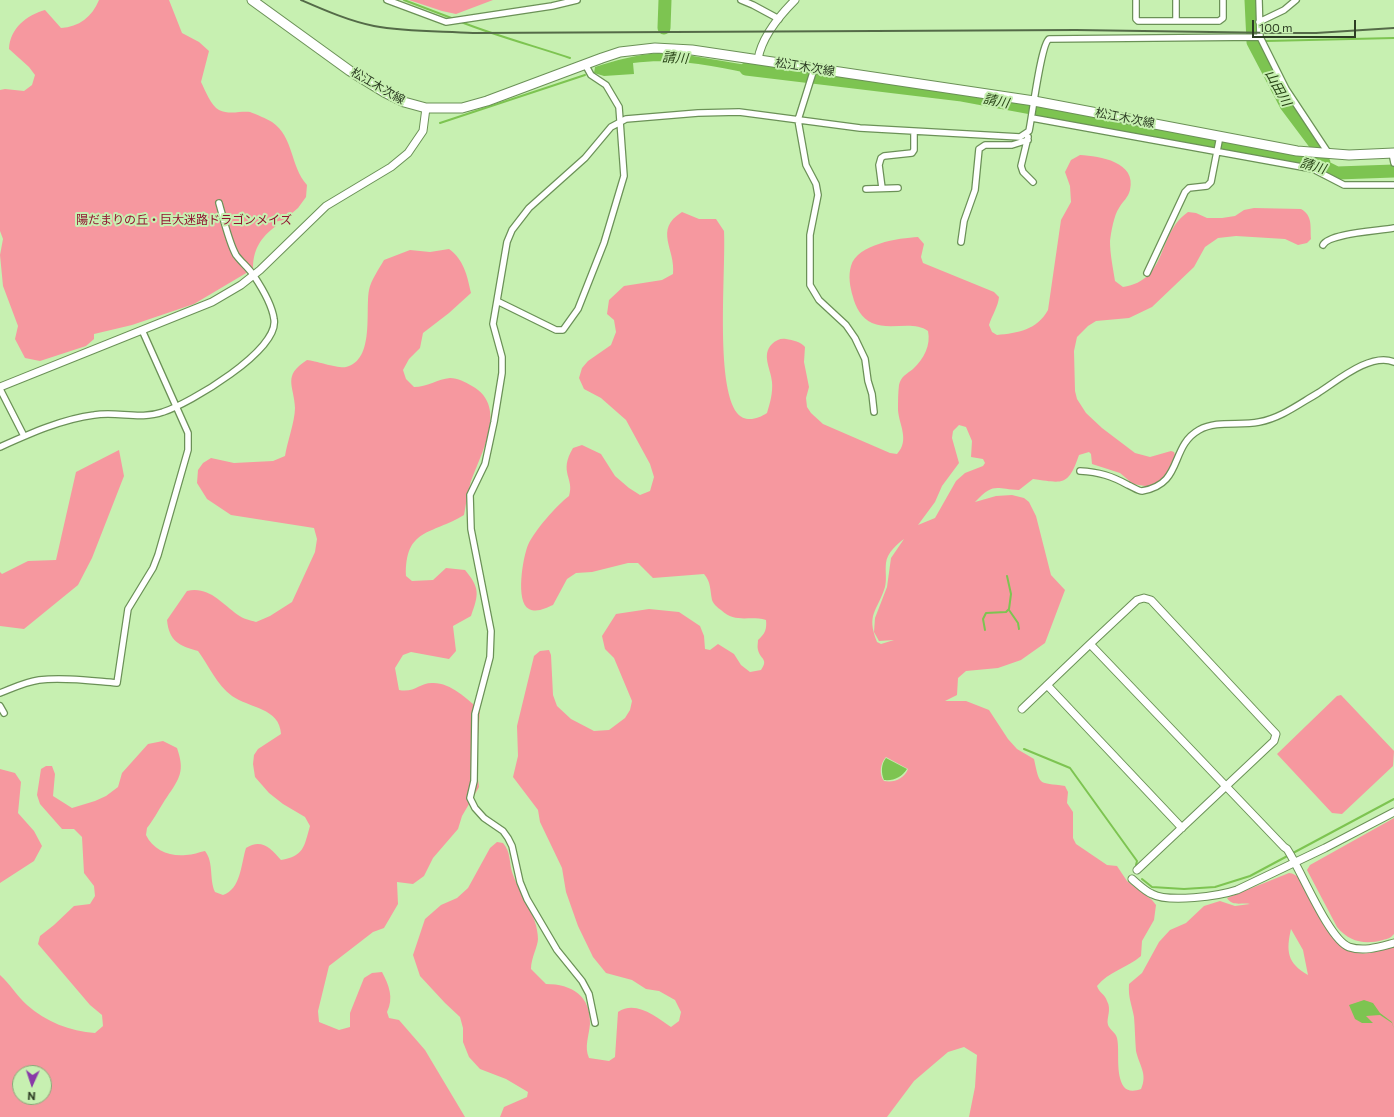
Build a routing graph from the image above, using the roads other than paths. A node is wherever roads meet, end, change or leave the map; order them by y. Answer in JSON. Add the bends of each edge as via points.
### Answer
{"nodes":[{"id":1,"x":252,"y":0,"type":"edge"},
{"id":2,"x":387,"y":0,"type":"edge"},
{"id":3,"x":577,"y":0,"type":"edge"},
{"id":4,"x":741,"y":0,"type":"edge"},
{"id":5,"x":795,"y":0,"type":"edge"},
{"id":6,"x":1136,"y":0,"type":"edge"},
{"id":7,"x":1176,"y":0,"type":"edge"},
{"id":8,"x":1223,"y":0,"type":"edge"},
{"id":9,"x":1258,"y":0,"type":"edge"},
{"id":10,"x":1296,"y":0,"type":"edge"},
{"id":11,"x":779,"y":19,"type":"junction"},
{"id":12,"x":1176,"y":21,"type":"junction"},
{"id":13,"x":1259,"y":22,"type":"junction"},
{"id":14,"x":1258,"y":37,"type":"junction"},
{"id":15,"x":758,"y":59,"type":"junction"},
{"id":16,"x":584,"y":64,"type":"junction"},
{"id":17,"x":813,"y":72,"type":"junction"},
{"id":18,"x":1034,"y":101,"type":"junction"},
{"id":19,"x":426,"y":108,"type":"junction"},
{"id":20,"x":1032,"y":118,"type":"junction"},
{"id":21,"x":798,"y":120,"type":"junction"},
{"id":22,"x":619,"y":122,"type":"junction"},
{"id":23,"x":1029,"y":131,"type":"junction"},
{"id":24,"x":914,"y":132,"type":"junction"},
{"id":25,"x":1219,"y":139,"type":"junction"},
{"id":26,"x":1028,"y":140,"type":"junction"},
{"id":27,"x":1216,"y":152,"type":"junction"},
{"id":28,"x":1393,"y":153,"type":"edge"},
{"id":29,"x":1327,"y":155,"type":"junction"},
{"id":30,"x":1394,"y":163,"type":"edge"},
{"id":31,"x":1033,"y":182,"type":"dead end"},
{"id":32,"x":1394,"y":185,"type":"edge"},
{"id":33,"x":882,"y":188,"type":"junction"},
{"id":34,"x":898,"y":188,"type":"dead end"},
{"id":35,"x":866,"y":189,"type":"dead end"},
{"id":36,"x":219,"y":204,"type":"dead end"},
{"id":37,"x":1394,"y":228,"type":"edge"},
{"id":38,"x":961,"y":242,"type":"dead end"},
{"id":39,"x":1322,"y":245,"type":"dead end"},
{"id":40,"x":1147,"y":273,"type":"dead end"},
{"id":41,"x":254,"y":276,"type":"junction"},
{"id":42,"x":497,"y":301,"type":"junction"},
{"id":43,"x":142,"y":330,"type":"junction"},
{"id":44,"x":1394,"y":362,"type":"edge"},
{"id":45,"x":0,"y":388,"type":"edge"},
{"id":46,"x":178,"y":407,"type":"junction"},
{"id":47,"x":874,"y":412,"type":"dead end"},
{"id":48,"x":24,"y":436,"type":"junction"},
{"id":49,"x":0,"y":448,"type":"edge"},
{"id":50,"x":1080,"y":471,"type":"dead end"},
{"id":51,"x":1090,"y":644,"type":"junction"},
{"id":52,"x":1047,"y":685,"type":"junction"},
{"id":53,"x":0,"y":693,"type":"edge"},
{"id":54,"x":0,"y":706,"type":"edge"},
{"id":55,"x":1022,"y":709,"type":"dead end"},
{"id":56,"x":4,"y":713,"type":"dead end"},
{"id":57,"x":1226,"y":786,"type":"junction"},
{"id":58,"x":1394,"y":812,"type":"edge"},
{"id":59,"x":1182,"y":828,"type":"junction"},
{"id":60,"x":1295,"y":862,"type":"junction"},
{"id":61,"x":1137,"y":870,"type":"dead end"},
{"id":62,"x":1132,"y":879,"type":"dead end"},
{"id":63,"x":1394,"y":943,"type":"edge"},
{"id":64,"x":595,"y":1023,"type":"dead end"}],
"edges":[{"from":1,"to":19,"type":"main road","name":"松江木次線","via":[[357,75],[404,102]]},
{"from":2,"to":3,"type":"street","via":[[446,22]]},
{"from":4,"to":11,"type":"street"},
{"from":5,"to":11,"type":"street"},
{"from":6,"to":12,"type":"street","via":[[1138,21]]},
{"from":7,"to":12,"type":"street"},
{"from":8,"to":12,"type":"street","via":[[1223,18],[1219,21]]},
{"from":9,"to":13,"type":"street"},
{"from":10,"to":13,"type":"street","via":[[1284,10]]},
{"from":11,"to":15,"type":"street","via":[[763,42]]},
{"from":13,"to":14,"type":"street"},
{"from":14,"to":18,"type":"street","via":[[1049,39],[1045,44]]},
{"from":14,"to":29,"type":"street","via":[[1286,89]]},
{"from":15,"to":16,"type":"main road","name":"松江木次線","via":[[655,48],[620,52]]},
{"from":15,"to":17,"type":"main road","name":"松江木次線"},
{"from":16,"to":19,"type":"main road","name":"松江木次線","via":[[462,108]]},
{"from":16,"to":22,"type":"street","via":[[591,75],[606,85],[619,107]]},
{"from":17,"to":18,"type":"main road","name":"松江木次線"},
{"from":17,"to":21,"type":"street"},
{"from":18,"to":20,"type":"street"},
{"from":18,"to":25,"type":"main road","name":"松江木次線"},
{"from":19,"to":41,"type":"street","via":[[423,131],[408,153],[391,167],[326,206]]},
{"from":20,"to":23,"type":"street"},
{"from":20,"to":27,"type":"street"},
{"from":21,"to":22,"type":"street","via":[[725,111],[626,119]]},
{"from":21,"to":24,"type":"street"},
{"from":21,"to":47,"type":"street","via":[[806,165],[816,184],[818,195],[810,235],[810,285],[818,300],[850,329],[855,338],[864,359]]},
{"from":22,"to":42,"type":"street","via":[[585,158],[529,208],[512,230],[507,242]]},
{"from":22,"to":42,"type":"street","via":[[625,169],[623,185],[604,243],[578,309],[568,325],[563,330],[556,330]]},
{"from":23,"to":24,"type":"street","via":[[1024,136],[1016,138]]},
{"from":23,"to":26,"type":"street"},
{"from":24,"to":33,"type":"street","via":[[912,153],[881,158],[879,165]]},
{"from":25,"to":27,"type":"street"},
{"from":25,"to":29,"type":"main road","name":"松江木次線"},
{"from":26,"to":31,"type":"street","via":[[1021,166]]},
{"from":26,"to":38,"type":"street","via":[[1012,145],[985,145],[979,149],[975,190],[964,221]]},
{"from":27,"to":32,"type":"street","via":[[1313,169],[1344,185]]},
{"from":27,"to":40,"type":"street","via":[[1211,182],[1207,186],[1189,188],[1185,192]]},
{"from":28,"to":29,"type":"main road","name":"松江木次線"},
{"from":28,"to":30,"type":"street"},
{"from":33,"to":34,"type":"street"},
{"from":33,"to":35,"type":"street"},
{"from":36,"to":41,"type":"street","via":[[236,254]]},
{"from":37,"to":39,"type":"street","via":[[1342,236],[1327,240]]},
{"from":41,"to":43,"type":"street","via":[[212,302]]},
{"from":41,"to":46,"type":"street","via":[[274,319],[275,325],[270,338],[246,362],[191,401]]},
{"from":42,"to":64,"type":"street","via":[[492,324],[502,358],[502,373],[484,464],[470,495],[469,518],[492,631],[490,657],[475,714],[474,781],[470,798],[484,818],[503,831],[508,838],[527,900],[557,950],[582,981],[589,994]]},
{"from":43,"to":45,"type":"street"},
{"from":43,"to":46,"type":"street"},
{"from":44,"to":50,"type":"street","via":[[1383,359],[1364,364],[1273,419],[1246,424],[1212,425],[1199,430],[1187,439],[1169,478],[1158,487],[1140,491],[1104,473]]},
{"from":45,"to":48,"type":"street"},
{"from":46,"to":48,"type":"street","via":[[147,416],[94,415]]},
{"from":46,"to":53,"type":"street","via":[[187,428],[188,450],[158,555],[128,609],[117,683],[40,680],[27,682]]},
{"from":48,"to":49,"type":"street"},
{"from":51,"to":52,"type":"street"},
{"from":51,"to":57,"type":"street"},
{"from":51,"to":57,"type":"street","via":[[1137,600],[1151,600],[1275,733],[1274,741]]},
{"from":52,"to":55,"type":"street"},
{"from":52,"to":59,"type":"street"},
{"from":54,"to":56,"type":"street"},
{"from":57,"to":59,"type":"street"},
{"from":57,"to":60,"type":"street","via":[[1287,850]]},
{"from":58,"to":60,"type":"street"},
{"from":59,"to":61,"type":"street"},
{"from":60,"to":62,"type":"street","via":[[1224,894],[1184,898],[1159,897]]},
{"from":60,"to":63,"type":"street","via":[[1332,931],[1348,946],[1364,950]]}]}
